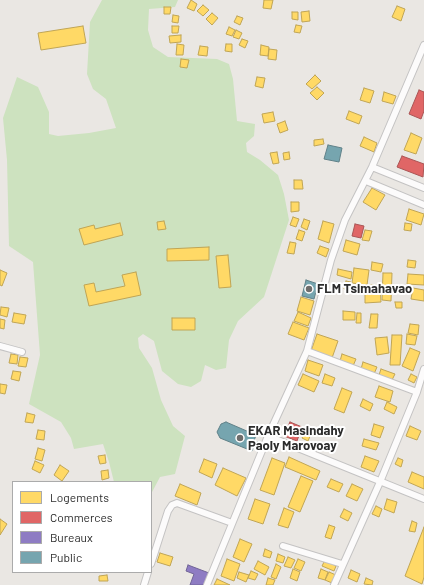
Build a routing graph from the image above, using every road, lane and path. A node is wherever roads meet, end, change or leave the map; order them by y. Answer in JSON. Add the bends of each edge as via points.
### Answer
{"nodes":[{"id":1,"x":424,"y":45,"type":"edge"},
{"id":2,"x":422,"y":56,"type":"edge"},
{"id":3,"x":372,"y":168,"type":"junction"},
{"id":4,"x":366,"y":181,"type":"junction"},
{"id":5,"x":424,"y":188,"type":"edge"},
{"id":6,"x":424,"y":205,"type":"edge"},
{"id":7,"x":0,"y":346,"type":"edge"},
{"id":8,"x":307,"y":351,"type":"junction"},
{"id":9,"x":22,"y":352,"type":"dead end"},
{"id":10,"x":424,"y":370,"type":"edge"},
{"id":11,"x":417,"y":392,"type":"junction"},
{"id":12,"x":268,"y":436,"type":"junction"},
{"id":13,"x":380,"y":482,"type":"junction"},
{"id":14,"x":424,"y":499,"type":"edge"},
{"id":15,"x":232,"y":523,"type":"junction"},
{"id":16,"x":283,"y":546,"type":"dead end"},
{"id":17,"x":152,"y":561,"type":"edge"},
{"id":18,"x":342,"y":564,"type":"junction"},
{"id":19,"x":148,"y":573,"type":"edge"},
{"id":20,"x":144,"y":585,"type":"edge"},
{"id":21,"x":207,"y":585,"type":"edge"},
{"id":22,"x":334,"y":585,"type":"edge"}],
"edges":[{"from":1,"to":2,"type":"street"},
{"from":2,"to":3,"type":"street"},
{"from":3,"to":4,"type":"street"},
{"from":3,"to":5,"type":"street"},
{"from":4,"to":6,"type":"street"},
{"from":4,"to":8,"type":"street","via":[[345,220],[331,260]]},
{"from":7,"to":9,"type":"street"},
{"from":8,"to":11,"type":"street"},
{"from":8,"to":12,"type":"street"},
{"from":10,"to":11,"type":"street"},
{"from":11,"to":13,"type":"street"},
{"from":12,"to":13,"type":"street"},
{"from":12,"to":15,"type":"street"},
{"from":13,"to":14,"type":"street"},
{"from":13,"to":18,"type":"street"},
{"from":15,"to":17,"type":"street","via":[[177,503],[172,505]]},
{"from":15,"to":21,"type":"street"},
{"from":16,"to":18,"type":"street"},
{"from":18,"to":22,"type":"street"},
{"from":19,"to":20,"type":"street"}]}
